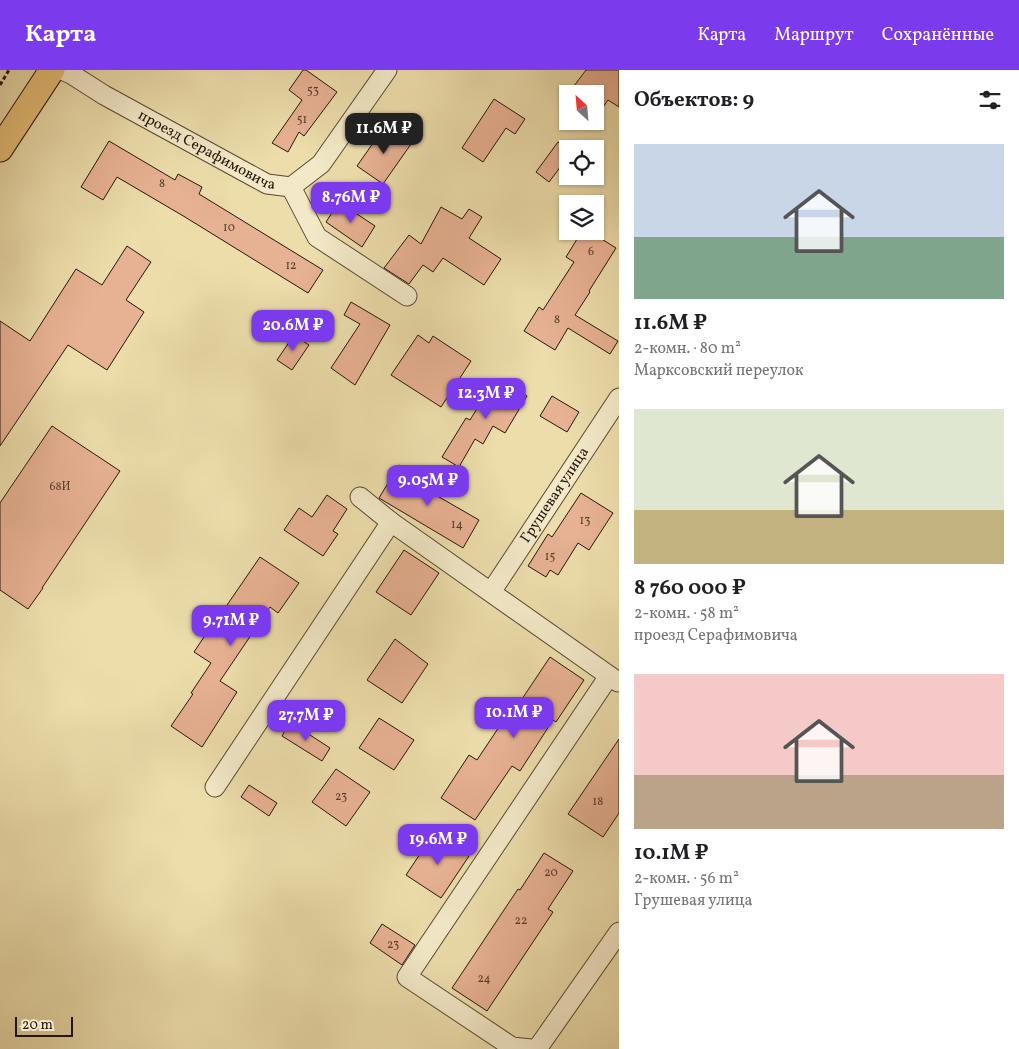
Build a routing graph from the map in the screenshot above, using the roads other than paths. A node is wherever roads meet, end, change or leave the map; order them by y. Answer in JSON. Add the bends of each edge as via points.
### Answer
{"nodes":[{"id":1,"x":52,"y":70,"type":"edge"},
{"id":2,"x":62,"y":70,"type":"edge"},
{"id":3,"x":387,"y":70,"type":"edge"},
{"id":4,"x":0,"y":149,"type":"edge"},
{"id":5,"x":291,"y":187,"type":"junction"},
{"id":6,"x":406,"y":296,"type":"dead end"},
{"id":7,"x":619,"y":398,"type":"edge"},
{"id":8,"x":360,"y":497,"type":"dead end"},
{"id":9,"x":390,"y":522,"type":"junction"},
{"id":10,"x":491,"y":592,"type":"junction"},
{"id":11,"x":614,"y":679,"type":"edge"},
{"id":12,"x":215,"y":787,"type":"dead end"},
{"id":13,"x":619,"y":932,"type":"edge"},
{"id":14,"x":531,"y":1049,"type":"edge"},
{"id":15,"x":537,"y":1049,"type":"edge"}],
"edges":[{"from":1,"to":4,"type":"main road"},
{"from":2,"to":5,"type":"street","name":"проезд Серафимовича","via":[[267,184]]},
{"from":3,"to":5,"type":"street","via":[[321,164]]},
{"from":5,"to":6,"type":"street","name":"проезд Серафимовича","via":[[317,237]]},
{"from":7,"to":10,"type":"street","name":"Грушевая улица"},
{"from":8,"to":9,"type":"street"},
{"from":9,"to":10,"type":"street"},
{"from":9,"to":12,"type":"street"},
{"from":10,"to":11,"type":"street"},
{"from":11,"to":14,"type":"street","via":[[408,977],[512,1047]]},
{"from":13,"to":15,"type":"street"}]}
